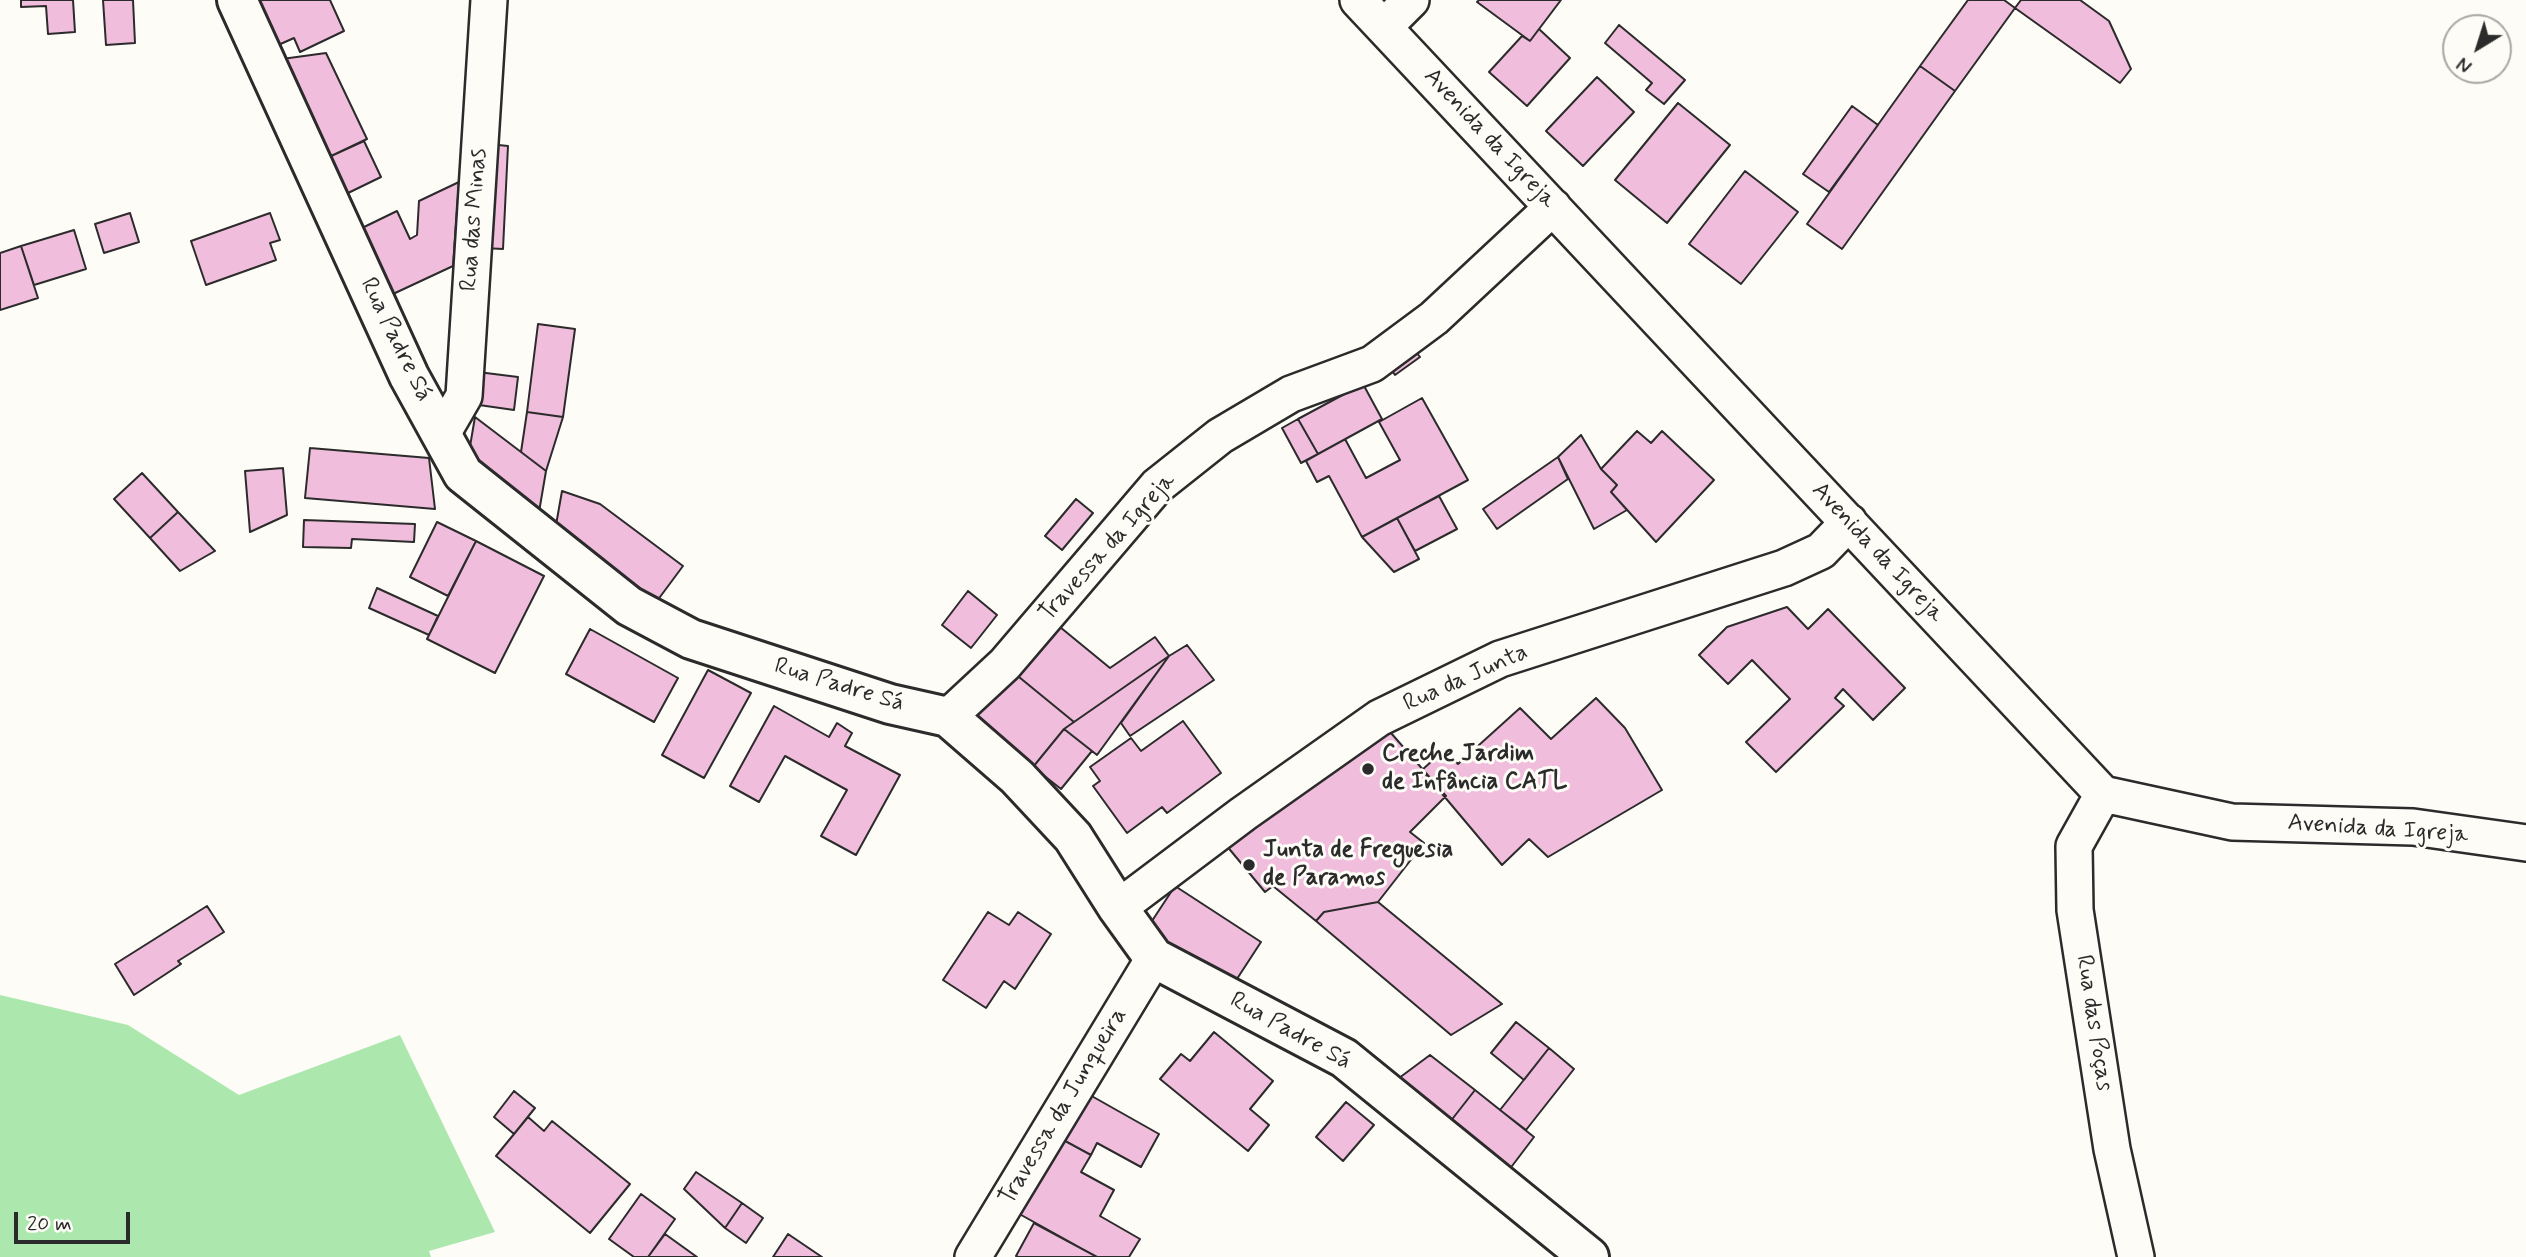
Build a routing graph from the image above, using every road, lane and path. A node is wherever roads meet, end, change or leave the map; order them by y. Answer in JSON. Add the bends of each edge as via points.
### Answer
{"nodes":[{"id":1,"x":237,"y":0,"type":"edge"},
{"id":2,"x":489,"y":0,"type":"edge"},
{"id":3,"x":1358,"y":0,"type":"edge"},
{"id":4,"x":1411,"y":0,"type":"edge"},
{"id":5,"x":1384,"y":27,"type":"junction"},
{"id":6,"x":1553,"y":208,"type":"junction"},
{"id":7,"x":442,"y":434,"type":"junction"},
{"id":8,"x":1849,"y":522,"type":"junction"},
{"id":9,"x":948,"y":717,"type":"junction"},
{"id":10,"x":2103,"y":794,"type":"junction"},
{"id":11,"x":2526,"y":843,"type":"edge"},
{"id":12,"x":1118,"y":908,"type":"junction"},
{"id":13,"x":1154,"y":958,"type":"junction"},
{"id":14,"x":973,"y":1257,"type":"edge"},
{"id":15,"x":1589,"y":1257,"type":"edge"},
{"id":16,"x":2136,"y":1257,"type":"edge"}],
"edges":[{"from":1,"to":7,"type":"street","name":"Rua Padre Sá","via":[[410,376]]},
{"from":2,"to":7,"type":"street","name":"Rua das Minas","via":[[464,396]]},
{"from":3,"to":5,"type":"street","name":"Avenida da Igreja"},
{"from":4,"to":5,"type":"street"},
{"from":5,"to":6,"type":"street","name":"Avenida da Igreja"},
{"from":6,"to":8,"type":"street","name":"Avenida da Igreja"},
{"from":6,"to":9,"type":"street","name":"Travessa da Igreja","via":[[1434,318],[1372,364],[1291,394],[1220,436],[1157,486],[1005,664]]},
{"from":7,"to":9,"type":"street","name":"Rua Padre Sá","via":[[463,474],[629,606],[691,639],[890,704]]},
{"from":8,"to":10,"type":"street","name":"Avenida da Igreja"},
{"from":8,"to":12,"type":"street","name":"Rua da Junta","via":[[1821,551],[1784,568],[1500,659],[1379,718]]},
{"from":9,"to":12,"type":"street","name":"Rua Padre Sá","via":[[988,749],[1073,837]]},
{"from":10,"to":11,"type":"street","name":"Avenida da Igreja","via":[[2232,822],[2413,827]]},
{"from":10,"to":16,"type":"street","name":"Rua das Poças","via":[[2074,845],[2075,910],[2112,1150]]},
{"from":12,"to":13,"type":"street","name":"Rua Padre Sá"},
{"from":13,"to":14,"type":"street","name":"Travessa da Junqueira"},
{"from":13,"to":15,"type":"street","name":"Rua Padre Sá","via":[[1344,1058]]}]}
